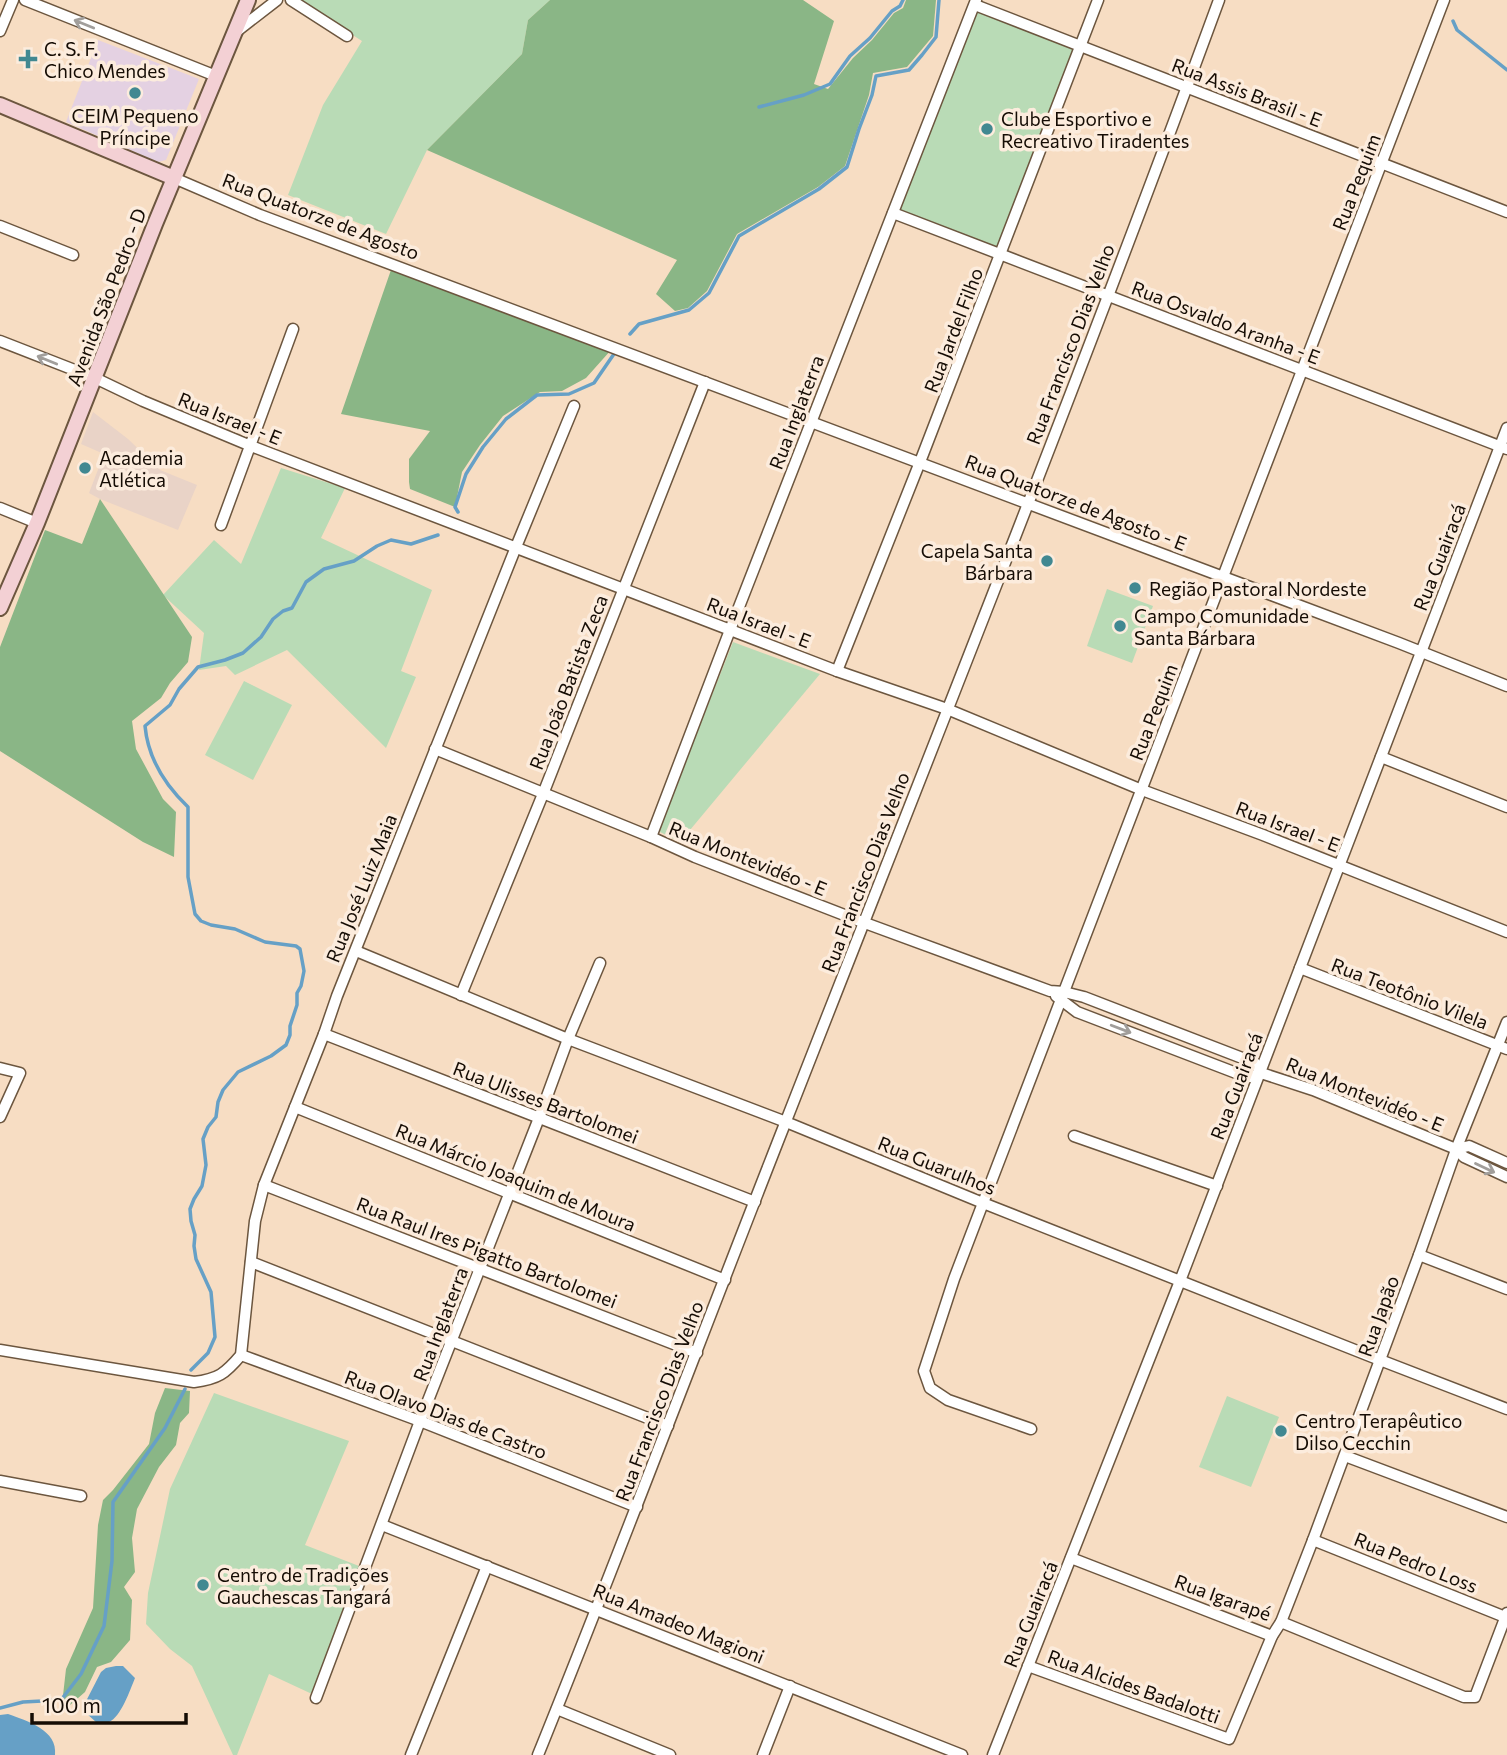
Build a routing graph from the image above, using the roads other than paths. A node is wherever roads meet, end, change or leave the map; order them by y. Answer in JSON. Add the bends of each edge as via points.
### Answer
{"nodes":[{"id":1,"x":13,"y":0,"type":"edge"},
{"id":2,"x":25,"y":0,"type":"edge"},
{"id":3,"x":248,"y":0,"type":"edge"},
{"id":4,"x":277,"y":0,"type":"edge"},
{"id":5,"x":291,"y":0,"type":"edge"},
{"id":6,"x":1098,"y":0,"type":"edge"},
{"id":7,"x":1219,"y":0,"type":"edge"},
{"id":8,"x":1444,"y":0,"type":"edge"},
{"id":9,"x":975,"y":2,"type":"edge"},
{"id":10,"x":0,"y":31,"type":"edge"},
{"id":11,"x":234,"y":33,"type":"junction"},
{"id":12,"x":347,"y":36,"type":"dead end"},
{"id":13,"x":1081,"y":46,"type":"junction"},
{"id":14,"x":216,"y":76,"type":"junction"},
{"id":15,"x":1187,"y":87,"type":"junction"},
{"id":16,"x":0,"y":105,"type":"edge"},
{"id":17,"x":1382,"y":163,"type":"junction"},
{"id":18,"x":174,"y":178,"type":"junction"},
{"id":19,"x":1507,"y":212,"type":"edge"},
{"id":20,"x":893,"y":213,"type":"junction"},
{"id":21,"x":0,"y":226,"type":"edge"},
{"id":22,"x":1001,"y":254,"type":"junction"},
{"id":23,"x":73,"y":255,"type":"dead end"},
{"id":24,"x":1107,"y":295,"type":"junction"},
{"id":25,"x":293,"y":329,"type":"dead end"},
{"id":26,"x":0,"y":341,"type":"edge"},
{"id":27,"x":632,"y":355,"type":"joint"},
{"id":28,"x":1302,"y":370,"type":"junction"},
{"id":29,"x":95,"y":378,"type":"junction"},
{"id":30,"x":705,"y":382,"type":"junction"},
{"id":31,"x":574,"y":405,"type":"dead end"},
{"id":32,"x":811,"y":422,"type":"junction"},
{"id":33,"x":1507,"y":428,"type":"edge"},
{"id":34,"x":251,"y":446,"type":"junction"},
{"id":35,"x":1503,"y":448,"type":"edge"},
{"id":36,"x":920,"y":462,"type":"junction"},
{"id":37,"x":1028,"y":503,"type":"junction"},
{"id":38,"x":0,"y":508,"type":"edge"},
{"id":39,"x":37,"y":523,"type":"junction"},
{"id":40,"x":221,"y":525,"type":"dead end"},
{"id":41,"x":516,"y":547,"type":"junction"},
{"id":42,"x":1223,"y":576,"type":"junction"},
{"id":43,"x":623,"y":588,"type":"junction"},
{"id":44,"x":0,"y":608,"type":"edge"},
{"id":45,"x":730,"y":630,"type":"junction"},
{"id":46,"x":1422,"y":651,"type":"junction"},
{"id":47,"x":837,"y":671,"type":"junction"},
{"id":48,"x":1507,"y":686,"type":"edge"},
{"id":49,"x":947,"y":709,"type":"junction"},
{"id":50,"x":435,"y":749,"type":"junction"},
{"id":51,"x":1381,"y":757,"type":"junction"},
{"id":52,"x":1142,"y":790,"type":"junction"},
{"id":53,"x":543,"y":794,"type":"junction"},
{"id":54,"x":1507,"y":807,"type":"edge"},
{"id":55,"x":651,"y":837,"type":"junction"},
{"id":56,"x":1340,"y":865,"type":"junction"},
{"id":57,"x":865,"y":923,"type":"junction"},
{"id":58,"x":1507,"y":932,"type":"edge"},
{"id":59,"x":356,"y":951,"type":"junction"},
{"id":60,"x":600,"y":963,"type":"dead end"},
{"id":61,"x":1300,"y":968,"type":"junction"},
{"id":62,"x":461,"y":995,"type":"junction"},
{"id":63,"x":1062,"y":996,"type":"junction"},
{"id":64,"x":1507,"y":1022,"type":"edge"},
{"id":65,"x":324,"y":1034,"type":"junction"},
{"id":66,"x":568,"y":1038,"type":"junction"},
{"id":67,"x":1502,"y":1048,"type":"edge"},
{"id":68,"x":0,"y":1068,"type":"edge"},
{"id":69,"x":1261,"y":1073,"type":"junction"},
{"id":70,"x":295,"y":1107,"type":"junction"},
{"id":71,"x":0,"y":1116,"type":"edge"},
{"id":72,"x":539,"y":1118,"type":"junction"},
{"id":73,"x":786,"y":1122,"type":"junction"},
{"id":74,"x":1074,"y":1136,"type":"dead end"},
{"id":75,"x":1456,"y":1149,"type":"junction"},
{"id":76,"x":1507,"y":1163,"type":"edge"},
{"id":77,"x":1507,"y":1177,"type":"edge"},
{"id":78,"x":264,"y":1185,"type":"junction"},
{"id":79,"x":1217,"y":1186,"type":"junction"},
{"id":80,"x":510,"y":1193,"type":"junction"},
{"id":81,"x":755,"y":1202,"type":"junction"},
{"id":82,"x":983,"y":1203,"type":"junction"},
{"id":83,"x":1419,"y":1255,"type":"junction"},
{"id":84,"x":251,"y":1262,"type":"junction"},
{"id":85,"x":480,"y":1269,"type":"junction"},
{"id":86,"x":725,"y":1280,"type":"junction"},
{"id":87,"x":1180,"y":1281,"type":"junction"},
{"id":88,"x":1507,"y":1289,"type":"edge"},
{"id":89,"x":452,"y":1341,"type":"junction"},
{"id":90,"x":3,"y":1351,"type":"edge"},
{"id":91,"x":697,"y":1353,"type":"junction"},
{"id":92,"x":241,"y":1355,"type":"junction"},
{"id":93,"x":1380,"y":1360,"type":"junction"},
{"id":94,"x":0,"y":1363,"type":"edge"},
{"id":95,"x":1507,"y":1409,"type":"edge"},
{"id":96,"x":420,"y":1421,"type":"junction"},
{"id":97,"x":668,"y":1426,"type":"junction"},
{"id":98,"x":1031,"y":1429,"type":"dead end"},
{"id":99,"x":1345,"y":1456,"type":"junction"},
{"id":100,"x":0,"y":1481,"type":"edge"},
{"id":101,"x":81,"y":1496,"type":"dead end"},
{"id":102,"x":637,"y":1507,"type":"junction"},
{"id":103,"x":1507,"y":1517,"type":"edge"},
{"id":104,"x":382,"y":1525,"type":"junction"},
{"id":105,"x":1313,"y":1540,"type":"junction"},
{"id":106,"x":1071,"y":1558,"type":"junction"},
{"id":107,"x":487,"y":1566,"type":"junction"},
{"id":108,"x":597,"y":1609,"type":"junction"},
{"id":109,"x":1506,"y":1615,"type":"edge"},
{"id":110,"x":1281,"y":1622,"type":"junction"},
{"id":111,"x":1272,"y":1636,"type":"junction"},
{"id":112,"x":1028,"y":1665,"type":"junction"},
{"id":113,"x":790,"y":1686,"type":"junction"},
{"id":114,"x":316,"y":1698,"type":"dead end"},
{"id":115,"x":556,"y":1709,"type":"junction"},
{"id":116,"x":411,"y":1755,"type":"edge"},
{"id":117,"x":538,"y":1755,"type":"edge"},
{"id":118,"x":670,"y":1755,"type":"edge"},
{"id":119,"x":763,"y":1755,"type":"edge"},
{"id":120,"x":962,"y":1755,"type":"edge"},
{"id":121,"x":993,"y":1755,"type":"edge"}],
"edges":[{"from":1,"to":10,"type":"street"},
{"from":14,"to":2,"type":"street","one_way":true},
{"from":3,"to":11,"type":"street","name":"Avenida São Pedro - D"},
{"from":4,"to":11,"type":"street"},
{"from":5,"to":12,"type":"street"},
{"from":6,"to":13,"type":"street","name":"Rua Jardel Filho"},
{"from":7,"to":15,"type":"street","name":"Rua Francisco Dias Velho"},
{"from":8,"to":17,"type":"street","name":"Rua Pequim"},
{"from":9,"to":13,"type":"street","name":"Rua Assis Brasil - E"},
{"from":9,"to":20,"type":"street","name":"Rua Inglaterra"},
{"from":11,"to":14,"type":"street","name":"Avenida São Pedro - D"},
{"from":13,"to":15,"type":"street","name":"Rua Assis Brasil - E"},
{"from":13,"to":22,"type":"street","name":"Rua Jardel Filho"},
{"from":14,"to":18,"type":"street","name":"Avenida São Pedro - D"},
{"from":15,"to":17,"type":"street","name":"Rua Assis Brasil - E"},
{"from":15,"to":24,"type":"street","name":"Rua Francisco Dias Velho"},
{"from":16,"to":18,"type":"street","name":"Rua Quatorze de Agosto"},
{"from":17,"to":19,"type":"street","name":"Rua Assis Brasil - E"},
{"from":17,"to":28,"type":"street","name":"Rua Pequim"},
{"from":18,"to":27,"type":"street","name":"Rua Quatorze de Agosto","via":[[260,215]]},
{"from":18,"to":29,"type":"street","name":"Avenida São Pedro - D"},
{"from":20,"to":22,"type":"street","name":"Rua Osvaldo Aranha - E"},
{"from":20,"to":32,"type":"street","name":"Rua Inglaterra"},
{"from":21,"to":23,"type":"street"},
{"from":22,"to":24,"type":"street","name":"Rua Osvaldo Aranha - E"},
{"from":22,"to":36,"type":"street","name":"Rua Jardel Filho"},
{"from":24,"to":28,"type":"street","name":"Rua Osvaldo Aranha - E"},
{"from":24,"to":37,"type":"street","name":"Rua Francisco Dias Velho"},
{"from":25,"to":34,"type":"street"},
{"from":29,"to":26,"type":"street","name":"Rua Israel - E","one_way":true},
{"from":27,"to":30,"type":"street","name":"Rua Quatorze de Agosto - E"},
{"from":28,"to":35,"type":"street","name":"Rua Osvaldo Aranha - E"},
{"from":28,"to":42,"type":"street","name":"Rua Pequim"},
{"from":29,"to":34,"type":"street","name":"Rua Israel - E"},
{"from":29,"to":39,"type":"street","name":"Avenida São Pedro - D"},
{"from":30,"to":32,"type":"street","name":"Rua Quatorze de Agosto - E"},
{"from":30,"to":43,"type":"street","name":"Rua João Batista Zeca"},
{"from":31,"to":41,"type":"street","name":"Rua José Luiz Maia"},
{"from":32,"to":36,"type":"street","name":"Rua Quatorze de Agosto - E"},
{"from":32,"to":45,"type":"street","name":"Rua Inglaterra"},
{"from":33,"to":35,"type":"street","name":"Rua Guairacá"},
{"from":34,"to":40,"type":"street"},
{"from":34,"to":41,"type":"street","name":"Rua Israel - E"},
{"from":35,"to":46,"type":"street","name":"Rua Guairacá"},
{"from":36,"to":37,"type":"street","name":"Rua Quatorze de Agosto - E"},
{"from":36,"to":47,"type":"street","name":"Rua Jardel Filho"},
{"from":37,"to":42,"type":"street","name":"Rua Quatorze de Agosto - E"},
{"from":37,"to":49,"type":"street","name":"Rua Francisco Dias Velho"},
{"from":38,"to":39,"type":"street"},
{"from":39,"to":44,"type":"street","name":"Avenida São Pedro - D"},
{"from":41,"to":43,"type":"street","name":"Rua Israel - E"},
{"from":41,"to":50,"type":"street","name":"Rua José Luiz Maia"},
{"from":42,"to":46,"type":"street","name":"Rua Quatorze de Agosto - E"},
{"from":42,"to":52,"type":"street","name":"Rua Pequim"},
{"from":43,"to":45,"type":"street","name":"Rua Israel - E"},
{"from":43,"to":53,"type":"street","name":"Rua João Batista Zeca"},
{"from":45,"to":47,"type":"street","name":"Rua Israel - E"},
{"from":45,"to":55,"type":"street","name":"Rua Inglaterra"},
{"from":46,"to":48,"type":"street","name":"Rua Quatorze de Agosto - E"},
{"from":46,"to":51,"type":"street","name":"Rua Guairacá"},
{"from":47,"to":49,"type":"street","name":"Rua Israel - E"},
{"from":49,"to":52,"type":"street","name":"Rua Israel - E"},
{"from":49,"to":57,"type":"street","name":"Rua Francisco Dias Velho"},
{"from":50,"to":53,"type":"street","name":"Rua Montevidéo - E"},
{"from":50,"to":59,"type":"street","name":"Rua José Luiz Maia"},
{"from":51,"to":54,"type":"street"},
{"from":51,"to":56,"type":"street","name":"Rua Guairacá"},
{"from":52,"to":56,"type":"street","name":"Rua Israel - E"},
{"from":52,"to":63,"type":"street","name":"Rua Pequim"},
{"from":53,"to":55,"type":"street","name":"Rua Montevidéo - E"},
{"from":53,"to":62,"type":"street","name":"Rua João Batista Zeca"},
{"from":55,"to":57,"type":"street","name":"Rua Montevidéo - E"},
{"from":56,"to":58,"type":"street","name":"Rua Israel - E"},
{"from":56,"to":61,"type":"street","name":"Rua Guairacá"},
{"from":57,"to":63,"type":"street","name":"Rua Montevidéo - E"},
{"from":57,"to":73,"type":"street","name":"Rua Francisco Dias Velho"},
{"from":59,"to":62,"type":"street","name":"Rua Guarulhos"},
{"from":59,"to":65,"type":"street","name":"Rua José Luiz Maia"},
{"from":60,"to":66,"type":"street","name":"Rua Inglaterra"},
{"from":61,"to":67,"type":"street","name":"Rua Teotônio Vilela"},
{"from":61,"to":69,"type":"street","name":"Rua Guairacá"},
{"from":62,"to":66,"type":"street","name":"Rua Guarulhos"},
{"from":63,"to":69,"type":"street","name":"Rua Montevidéo - E","via":[[1083,997],[1250,1061]]},
{"from":63,"to":69,"type":"street","name":"Rua Montevidéo - E","one_way":true,"via":[[1077,1012],[1244,1076]]},
{"from":63,"to":82,"type":"street","name":"Rua Pequim"},
{"from":64,"to":67,"type":"street","name":"Rua Japão"},
{"from":65,"to":70,"type":"street","name":"Rua José Luiz Maia"},
{"from":65,"to":72,"type":"street","name":"Rua Ulisses Bartolomei"},
{"from":66,"to":72,"type":"street","name":"Rua Inglaterra"},
{"from":66,"to":73,"type":"street","name":"Rua Guarulhos"},
{"from":67,"to":75,"type":"street","name":"Rua Japão"},
{"from":68,"to":71,"type":"street","via":[[20,1073]]},
{"from":69,"to":75,"type":"street","name":"Rua Montevidéo - E"},
{"from":69,"to":79,"type":"street","name":"Rua Guairacá"},
{"from":70,"to":78,"type":"street","name":"Rua José Luiz Maia"},
{"from":70,"to":80,"type":"street","name":"Rua Márcio Joaquim de Moura"},
{"from":72,"to":80,"type":"street","name":"Rua Inglaterra"},
{"from":72,"to":81,"type":"street","name":"Rua Ulisses Bartolomei"},
{"from":73,"to":81,"type":"street","name":"Rua Francisco Dias Velho"},
{"from":73,"to":82,"type":"street","name":"Rua Guarulhos"},
{"from":74,"to":79,"type":"street"},
{"from":75,"to":76,"type":"street","name":"Rua Montevidéo - E","via":[[1469,1146]]},
{"from":75,"to":77,"type":"street","name":"Rua Montevidéo - E","one_way":true},
{"from":75,"to":83,"type":"street","name":"Rua Japão"},
{"from":78,"to":84,"type":"street","name":"Rua José Luiz Maia"},
{"from":78,"to":85,"type":"street","name":"Rua Raul Ires Pigatto Bartolomei"},
{"from":79,"to":87,"type":"street","name":"Rua Guairacá"},
{"from":80,"to":85,"type":"street","name":"Rua Inglaterra"},
{"from":80,"to":86,"type":"street","name":"Rua Márcio Joaquim de Moura"},
{"from":81,"to":86,"type":"street","name":"Rua Francisco Dias Velho"},
{"from":82,"to":87,"type":"street","name":"Rua Guarulhos"},
{"from":82,"to":98,"type":"street","name":"Rua Pequim","via":[[924,1371],[930,1388],[948,1400]]},
{"from":83,"to":88,"type":"street"},
{"from":83,"to":93,"type":"street","name":"Rua Japão"},
{"from":84,"to":89,"type":"street"},
{"from":84,"to":92,"type":"street","name":"Rua José Luiz Maia"},
{"from":85,"to":89,"type":"street","name":"Rua Inglaterra"},
{"from":85,"to":91,"type":"street","name":"Rua Raul Ires Pigatto Bartolomei"},
{"from":86,"to":91,"type":"street","name":"Rua Francisco Dias Velho"},
{"from":87,"to":93,"type":"street","name":"Rua Guarulhos"},
{"from":87,"to":106,"type":"street","name":"Rua Guairacá"},
{"from":89,"to":96,"type":"street","name":"Rua Inglaterra"},
{"from":89,"to":97,"type":"street"},
{"from":90,"to":92,"type":"street","via":[[194,1382],[222,1375]]},
{"from":90,"to":94,"type":"street"},
{"from":91,"to":97,"type":"street","name":"Rua Francisco Dias Velho"},
{"from":92,"to":96,"type":"street","name":"Rua Olavo Dias de Castro"},
{"from":93,"to":95,"type":"street","name":"Rua Guarulhos"},
{"from":93,"to":99,"type":"street","name":"Rua Japão"},
{"from":96,"to":102,"type":"street","name":"Rua Olavo Dias de Castro"},
{"from":96,"to":104,"type":"street","name":"Rua Inglaterra"},
{"from":97,"to":102,"type":"street","name":"Rua Francisco Dias Velho"},
{"from":99,"to":103,"type":"street"},
{"from":99,"to":105,"type":"street","name":"Rua Japão"},
{"from":100,"to":101,"type":"street"},
{"from":102,"to":108,"type":"street","name":"Rua Francisco Dias Velho"},
{"from":104,"to":107,"type":"street","name":"Rua Amadeo Magioni"},
{"from":104,"to":114,"type":"street","name":"Rua Inglaterra"},
{"from":105,"to":109,"type":"street","name":"Rua Pedro Loss"},
{"from":105,"to":110,"type":"street","name":"Rua Japão"},
{"from":106,"to":111,"type":"street","name":"Rua Igarapé"},
{"from":106,"to":112,"type":"street","name":"Rua Guairacá"},
{"from":107,"to":108,"type":"street","name":"Rua Amadeo Magioni"},
{"from":107,"to":116,"type":"street"},
{"from":108,"to":113,"type":"street","name":"Rua Amadeo Magioni"},
{"from":108,"to":115,"type":"street","name":"Rua Francisco Dias Velho"},
{"from":109,"to":110,"type":"street","name":"Rua Igarapé","via":[[1475,1697],[1464,1697]]},
{"from":110,"to":111,"type":"street","name":"Rua Igarapé"},
{"from":111,"to":112,"type":"street","name":"Rua Alcides Badalotti","via":[[1228,1739]]},
{"from":112,"to":121,"type":"street","name":"Rua Guairacá"},
{"from":113,"to":119,"type":"street"},
{"from":113,"to":120,"type":"street","name":"Rua Amadeo Magioni"},
{"from":115,"to":117,"type":"street","name":"Rua Francisco Dias Velho"},
{"from":115,"to":118,"type":"street"}]}
